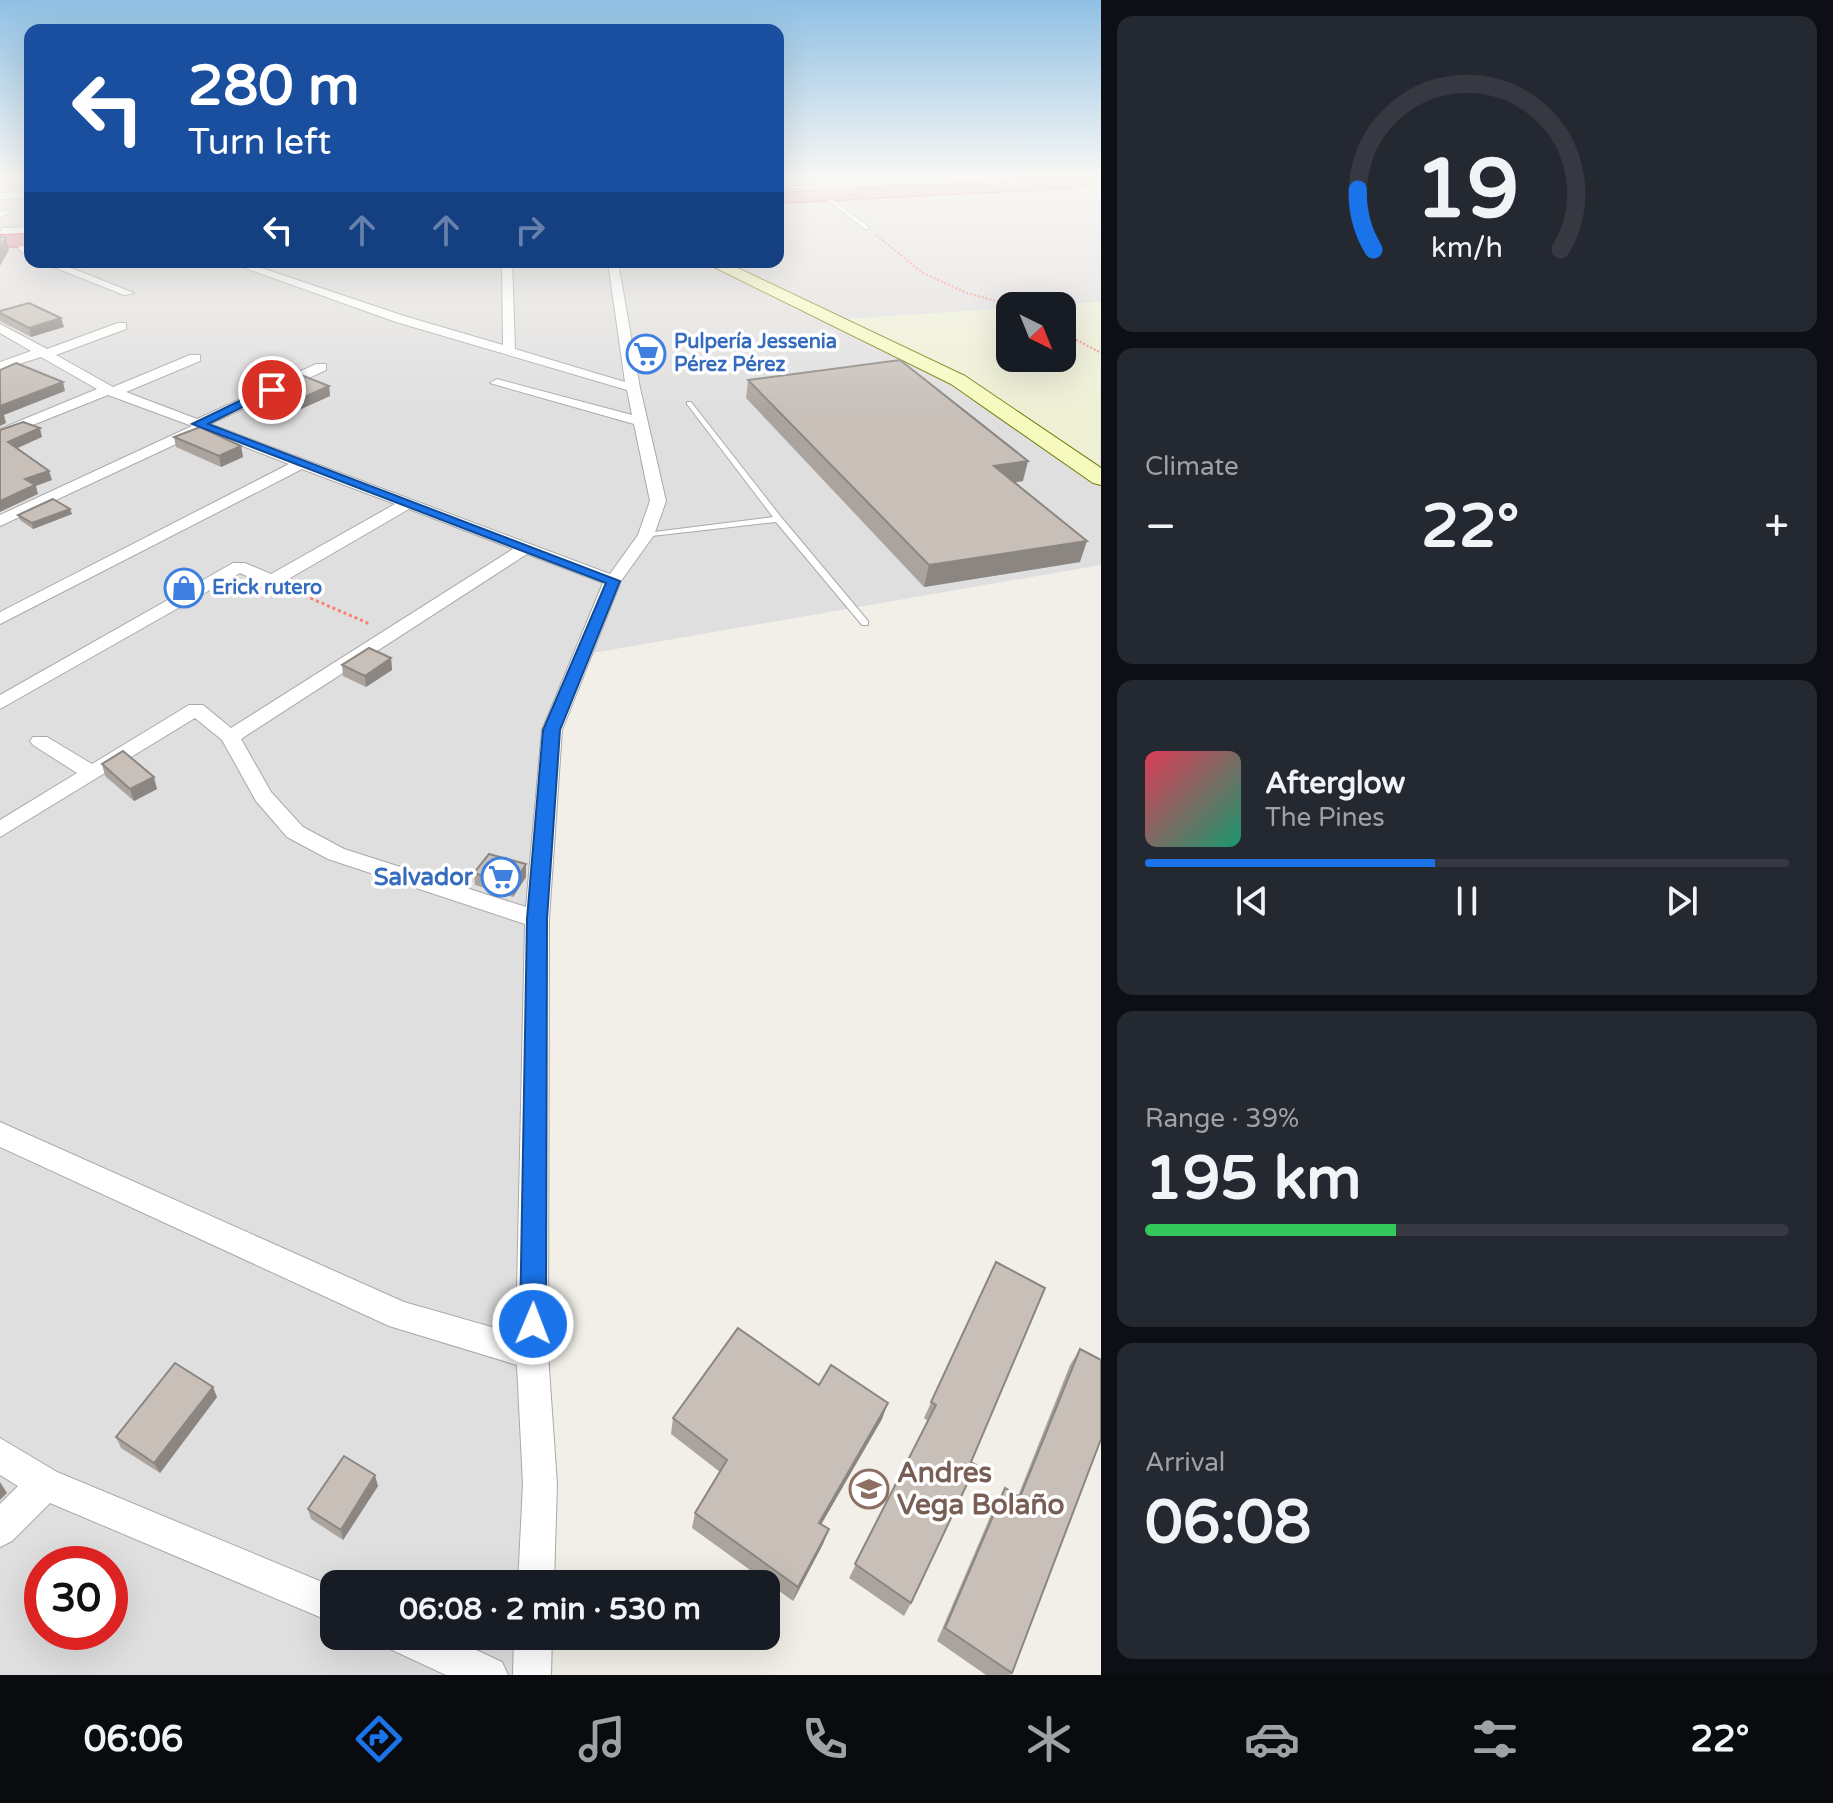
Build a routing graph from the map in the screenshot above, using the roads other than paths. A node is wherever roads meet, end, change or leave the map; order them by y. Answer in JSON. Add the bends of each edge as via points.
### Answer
{"nodes":[{"id":1,"x":62,"y":268,"type":"edge"},
{"id":2,"x":251,"y":268,"type":"edge"},
{"id":3,"x":507,"y":268,"type":"edge"},
{"id":4,"x":614,"y":268,"type":"edge"},
{"id":5,"x":725,"y":268,"type":"edge"},
{"id":6,"x":128,"y":293,"type":"dead end"},
{"id":7,"x":122,"y":326,"type":"dead end"},
{"id":8,"x":0,"y":328,"type":"edge"},
{"id":9,"x":509,"y":352,"type":"junction"},
{"id":10,"x":44,"y":353,"type":"junction"},
{"id":11,"x":195,"y":358,"type":"dead end"},
{"id":12,"x":0,"y":366,"type":"edge"},
{"id":13,"x":321,"y":367,"type":"dead end"},
{"id":14,"x":497,"y":383,"type":"dead end"},
{"id":15,"x":633,"y":388,"type":"junction"},
{"id":16,"x":111,"y":391,"type":"junction"},
{"id":17,"x":689,"y":403,"type":"dead end"},
{"id":18,"x":642,"y":422,"type":"junction"},
{"id":19,"x":201,"y":425,"type":"junction"},
{"id":20,"x":0,"y":434,"type":"edge"},
{"id":21,"x":302,"y":463,"type":"junction"},
{"id":22,"x":1101,"y":478,"type":"edge"},
{"id":23,"x":408,"y":503,"type":"junction"},
{"id":24,"x":778,"y":519,"type":"junction"},
{"id":25,"x":0,"y":521,"type":"edge"},
{"id":26,"x":646,"y":535,"type":"junction"},
{"id":27,"x":525,"y":548,"type":"junction"},
{"id":28,"x":613,"y":581,"type":"junction"},
{"id":29,"x":0,"y":619,"type":"edge"},
{"id":30,"x":865,"y":623,"type":"dead end"},
{"id":31,"x":0,"y":703,"type":"edge"},
{"id":32,"x":230,"y":737,"type":"junction"},
{"id":33,"x":40,"y":741,"type":"dead end"},
{"id":34,"x":91,"y":773,"type":"junction"},
{"id":35,"x":0,"y":830,"type":"edge"},
{"id":36,"x":537,"y":919,"type":"junction"},
{"id":37,"x":0,"y":1134,"type":"edge"},
{"id":38,"x":532,"y":1354,"type":"junction"},
{"id":39,"x":0,"y":1455,"type":"edge"},
{"id":40,"x":45,"y":1484,"type":"junction"},
{"id":41,"x":0,"y":1529,"type":"edge"},
{"id":42,"x":537,"y":1570,"type":"edge"},
{"id":43,"x":320,"y":1599,"type":"edge"},
{"id":44,"x":434,"y":1650,"type":"edge"},
{"id":45,"x":533,"y":1650,"type":"edge"},
{"id":46,"x":489,"y":1675,"type":"edge"},
{"id":47,"x":532,"y":1675,"type":"edge"}],
"edges":[{"from":1,"to":6,"type":"street"},
{"from":2,"to":9,"type":"street"},
{"from":3,"to":9,"type":"street"},
{"from":4,"to":15,"type":"street"},
{"from":5,"to":22,"type":"street","via":[[958,380]]},
{"from":7,"to":10,"type":"street"},
{"from":8,"to":10,"type":"street"},
{"from":9,"to":15,"type":"street"},
{"from":10,"to":12,"type":"street"},
{"from":10,"to":16,"type":"street"},
{"from":11,"to":16,"type":"street"},
{"from":13,"to":19,"type":"street"},
{"from":14,"to":18,"type":"street"},
{"from":15,"to":18,"type":"street"},
{"from":16,"to":19,"type":"street"},
{"from":16,"to":20,"type":"street"},
{"from":17,"to":24,"type":"lane"},
{"from":18,"to":26,"type":"street","via":[[658,501]]},
{"from":19,"to":21,"type":"street"},
{"from":19,"to":25,"type":"street"},
{"from":21,"to":23,"type":"street"},
{"from":21,"to":29,"type":"street"},
{"from":23,"to":27,"type":"street"},
{"from":23,"to":31,"type":"street","via":[[272,581],[239,567]]},
{"from":24,"to":26,"type":"lane"},
{"from":24,"to":30,"type":"lane"},
{"from":26,"to":28,"type":"street"},
{"from":27,"to":28,"type":"street"},
{"from":27,"to":32,"type":"street"},
{"from":28,"to":36,"type":"street","via":[[552,730]]},
{"from":32,"to":34,"type":"street","via":[[196,709]]},
{"from":32,"to":36,"type":"street","via":[[263,796],[295,832],[336,854]]},
{"from":33,"to":34,"type":"street"},
{"from":34,"to":35,"type":"street"},
{"from":36,"to":38,"type":"street"},
{"from":37,"to":38,"type":"street","via":[[400,1316]]},
{"from":38,"to":42,"type":"street","via":[[540,1484]]},
{"from":39,"to":40,"type":"street"},
{"from":40,"to":41,"type":"street"},
{"from":40,"to":43,"type":"street"},
{"from":44,"to":46,"type":"street"},
{"from":45,"to":47,"type":"street"}]}
